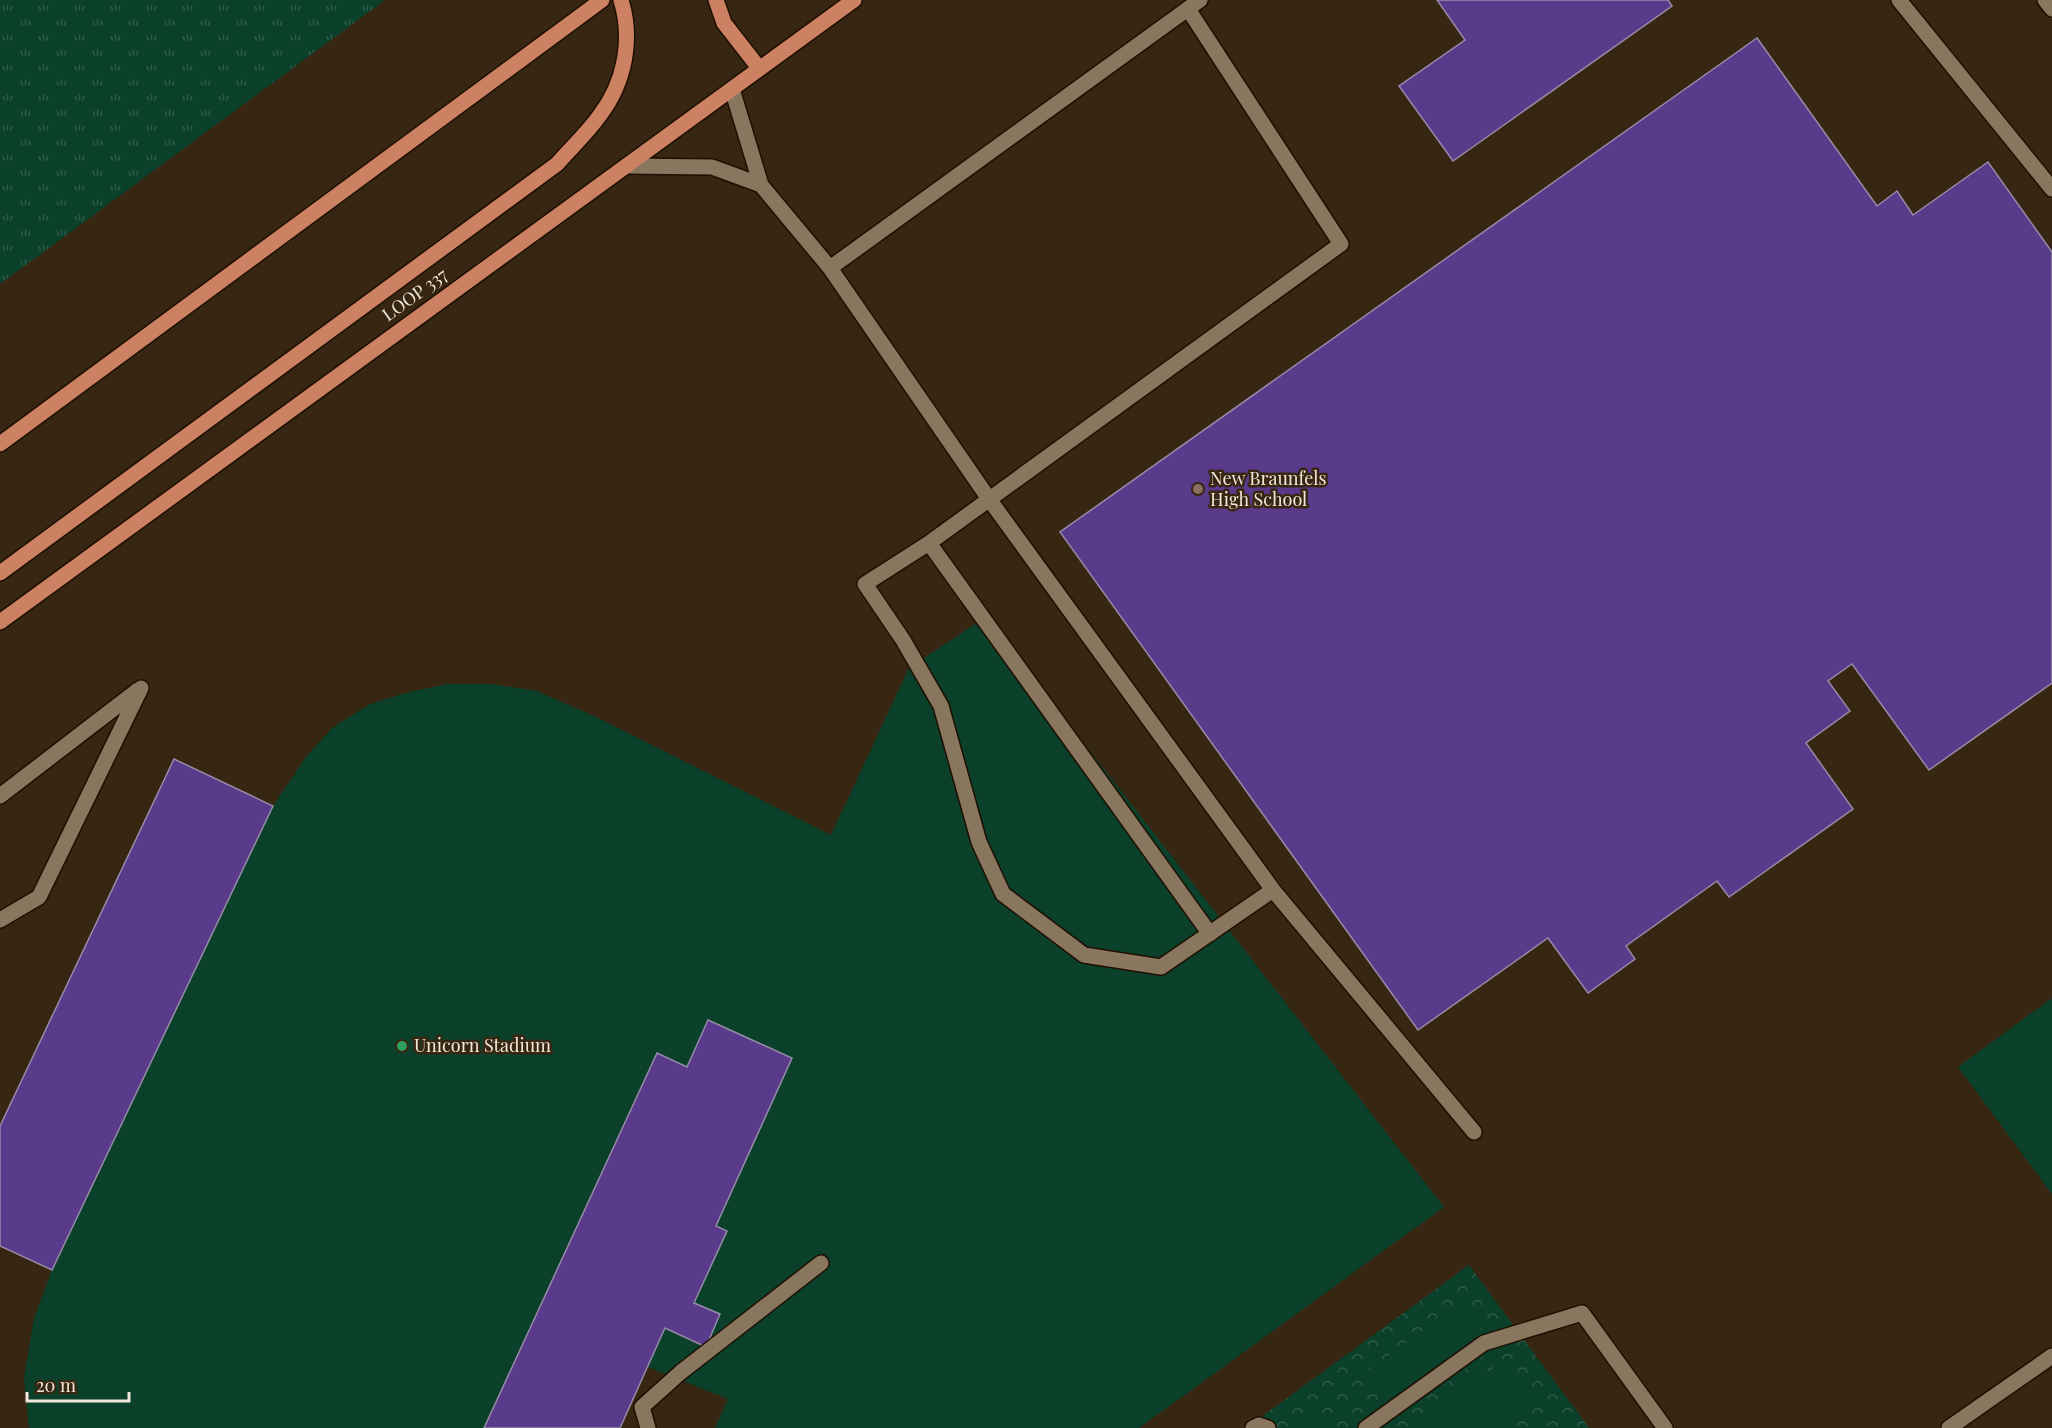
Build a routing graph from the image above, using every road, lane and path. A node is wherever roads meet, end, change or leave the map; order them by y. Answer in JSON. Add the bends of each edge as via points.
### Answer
{"nodes":[{"id":1,"x":602,"y":0,"type":"edge"},
{"id":2,"x":621,"y":0,"type":"edge"},
{"id":3,"x":716,"y":0,"type":"edge"},
{"id":4,"x":854,"y":0,"type":"edge"},
{"id":5,"x":1899,"y":0,"type":"edge"},
{"id":6,"x":2045,"y":0,"type":"edge"},
{"id":7,"x":1194,"y":4,"type":"edge"},
{"id":8,"x":2052,"y":9,"type":"edge"},
{"id":9,"x":759,"y":68,"type":"junction"},
{"id":10,"x":732,"y":89,"type":"junction"},
{"id":11,"x":626,"y":166,"type":"junction"},
{"id":12,"x":761,"y":185,"type":"junction"},
{"id":13,"x":2052,"y":189,"type":"edge"},
{"id":14,"x":830,"y":268,"type":"junction"},
{"id":15,"x":0,"y":444,"type":"edge"},
{"id":16,"x":989,"y":499,"type":"junction"},
{"id":17,"x":929,"y":543,"type":"junction"},
{"id":18,"x":0,"y":573,"type":"edge"},
{"id":19,"x":0,"y":622,"type":"edge"},
{"id":20,"x":0,"y":796,"type":"edge"},
{"id":21,"x":1273,"y":890,"type":"junction"},
{"id":22,"x":0,"y":920,"type":"edge"},
{"id":23,"x":1210,"y":934,"type":"junction"},
{"id":24,"x":1474,"y":1132,"type":"dead end"},
{"id":25,"x":821,"y":1263,"type":"dead end"},
{"id":26,"x":2052,"y":1356,"type":"edge"},
{"id":27,"x":648,"y":1428,"type":"edge"},
{"id":28,"x":1254,"y":1428,"type":"edge"},
{"id":29,"x":1268,"y":1428,"type":"edge"},
{"id":30,"x":1366,"y":1428,"type":"edge"},
{"id":31,"x":1665,"y":1428,"type":"edge"},
{"id":32,"x":1949,"y":1428,"type":"edge"}],
"edges":[{"from":1,"to":15,"type":"main road"},
{"from":2,"to":18,"type":"main road","via":[[628,38],[620,80],[601,115],[557,164]]},
{"from":3,"to":9,"type":"main road","via":[[724,23]]},
{"from":4,"to":9,"type":"main road","name":"LOOP 337"},
{"from":5,"to":13,"type":"street"},
{"from":6,"to":8,"type":"street"},
{"from":7,"to":14,"type":"street"},
{"from":7,"to":16,"type":"street","via":[[1341,244]]},
{"from":9,"to":10,"type":"main road","name":"LOOP 337"},
{"from":10,"to":11,"type":"main road","name":"LOOP 337"},
{"from":10,"to":12,"type":"street"},
{"from":11,"to":12,"type":"street","via":[[712,167]]},
{"from":11,"to":19,"type":"main road","name":"LOOP 337"},
{"from":12,"to":14,"type":"street"},
{"from":14,"to":16,"type":"street"},
{"from":16,"to":17,"type":"street"},
{"from":16,"to":21,"type":"street"},
{"from":17,"to":23,"type":"street"},
{"from":17,"to":23,"type":"street","via":[[865,584],[941,706],[979,842],[1003,894],[1084,955],[1161,967]]},
{"from":20,"to":22,"type":"street","via":[[141,688],[39,897]]},
{"from":21,"to":23,"type":"street"},
{"from":21,"to":24,"type":"street"},
{"from":25,"to":27,"type":"street","via":[[642,1407]]},
{"from":26,"to":32,"type":"street"},
{"from":28,"to":29,"type":"street"},
{"from":30,"to":31,"type":"street","via":[[1484,1343],[1582,1313]]}]}
